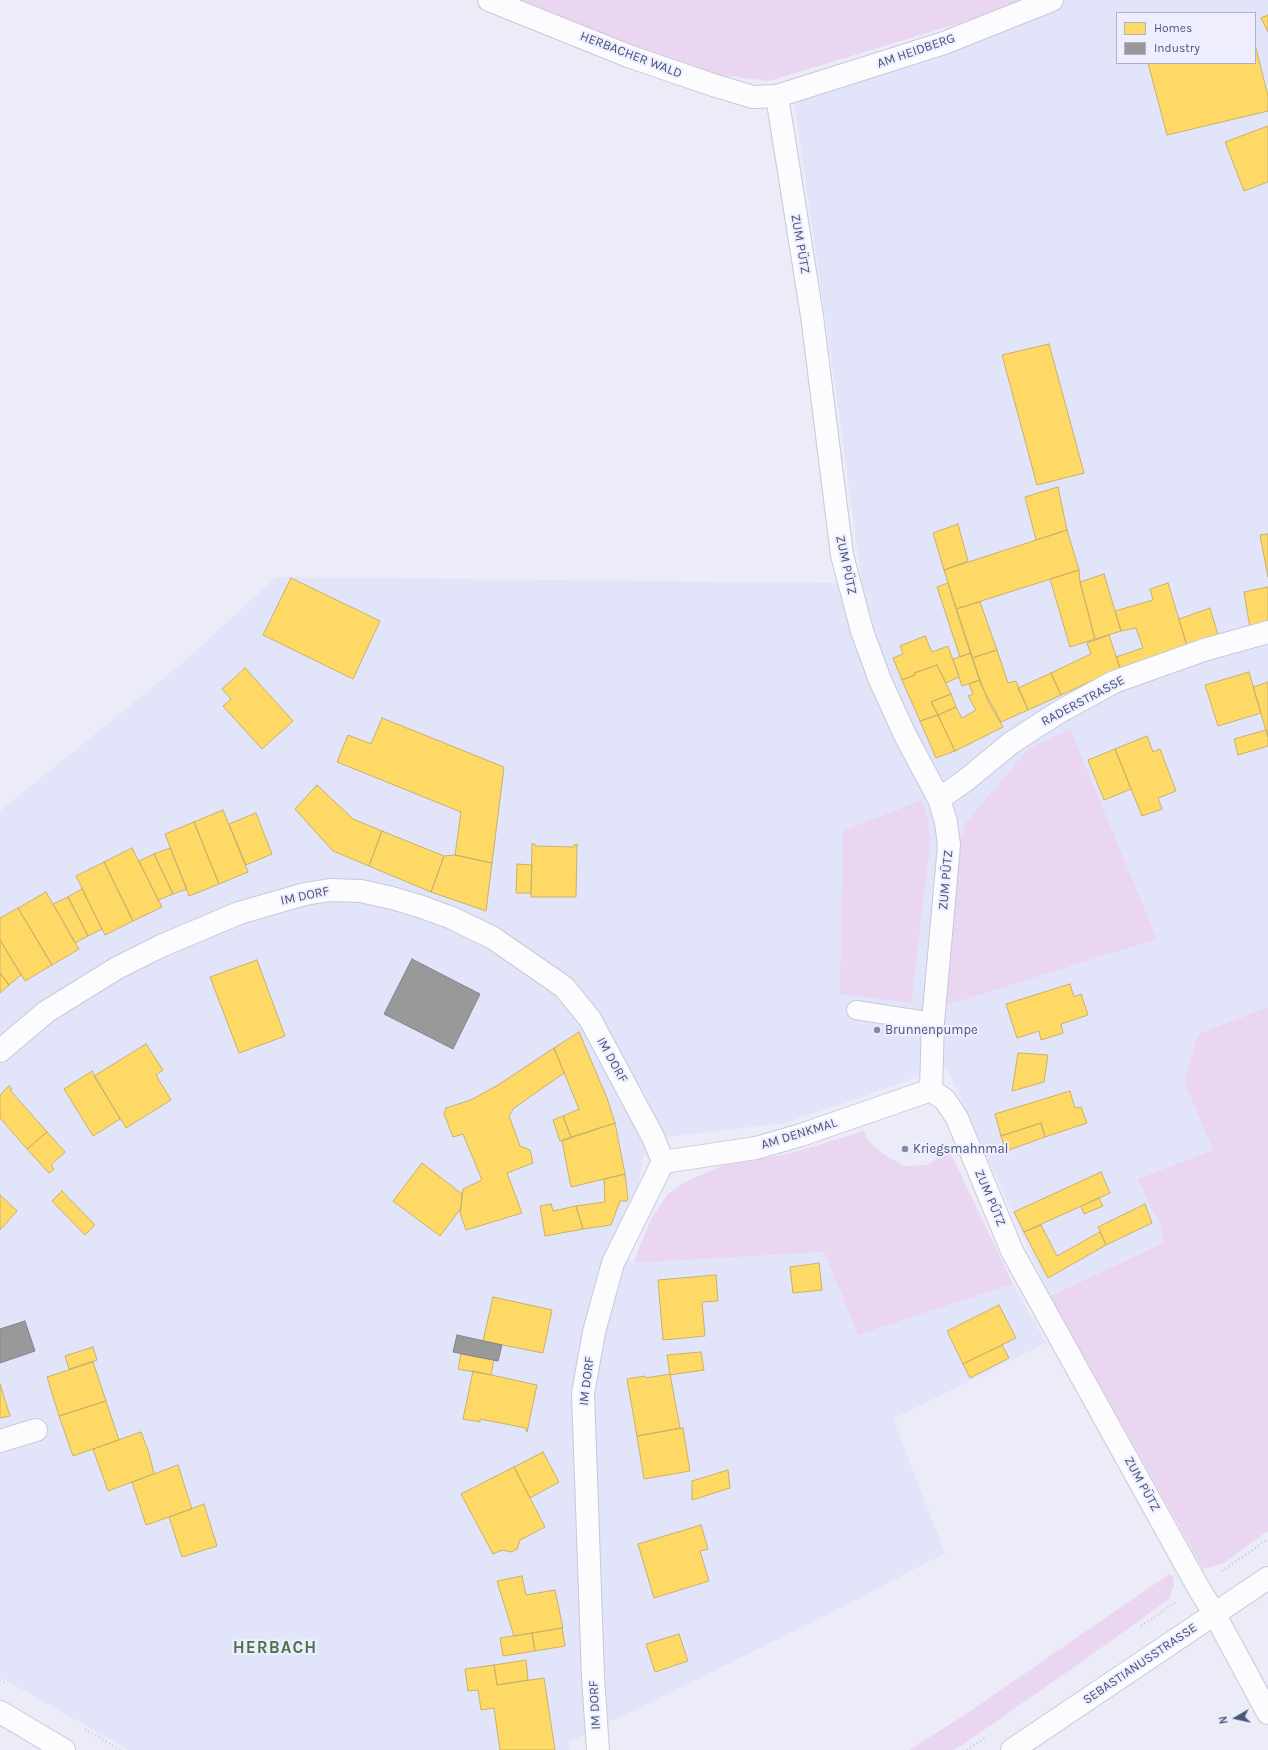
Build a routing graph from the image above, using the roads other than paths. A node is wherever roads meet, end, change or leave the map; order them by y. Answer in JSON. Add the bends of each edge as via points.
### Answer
{"nodes":[{"id":1,"x":488,"y":0,"type":"edge"},
{"id":2,"x":1052,"y":0,"type":"edge"},
{"id":3,"x":777,"y":96,"type":"junction"},
{"id":4,"x":1268,"y":632,"type":"edge"},
{"id":5,"x":939,"y":799,"type":"junction"},
{"id":6,"x":856,"y":1010,"type":"dead end"},
{"id":7,"x":933,"y":1022,"type":"junction"},
{"id":8,"x":0,"y":1051,"type":"edge"},
{"id":9,"x":931,"y":1090,"type":"junction"},
{"id":10,"x":663,"y":1162,"type":"junction"},
{"id":11,"x":36,"y":1430,"type":"dead end"},
{"id":12,"x":0,"y":1441,"type":"edge"},
{"id":13,"x":1268,"y":1578,"type":"edge"},
{"id":14,"x":1215,"y":1615,"type":"junction"},
{"id":15,"x":0,"y":1712,"type":"edge"},
{"id":16,"x":1268,"y":1713,"type":"edge"},
{"id":17,"x":64,"y":1750,"type":"edge"},
{"id":18,"x":598,"y":1750,"type":"edge"},
{"id":19,"x":1012,"y":1750,"type":"edge"}],
"edges":[{"from":1,"to":3,"type":"street","name":"HERBACHER WALD","via":[[630,57],[713,85],[753,97]]},
{"from":2,"to":3,"type":"street","name":"AM HEIDBERG","via":[[944,42]]},
{"from":3,"to":5,"type":"street","name":"ZUM PÜTZ","via":[[812,316],[842,555],[862,631],[880,680],[905,735]]},
{"from":4,"to":5,"type":"street","name":"RADERSTRASSE","via":[[1204,650],[1114,682],[1059,712],[1011,743]]},
{"from":5,"to":7,"type":"street","name":"ZUM PÜTZ","via":[[949,845]]},
{"from":6,"to":7,"type":"lane"},
{"from":7,"to":9,"type":"street","name":"ZUM PÜTZ"},
{"from":8,"to":10,"type":"street","name":"IM DORF","via":[[46,1012],[117,968],[167,944],[239,913],[305,894],[330,890],[361,891],[419,906],[452,918],[493,938],[564,987],[590,1019],[653,1137]]},
{"from":9,"to":10,"type":"street","name":"AM DENKMAL","via":[[764,1146]]},
{"from":9,"to":14,"type":"street","name":"ZUM PÜTZ","via":[[946,1100],[957,1118],[1012,1250]]},
{"from":10,"to":18,"type":"street","name":"IM DORF","via":[[613,1263],[594,1332],[583,1393]]},
{"from":11,"to":12,"type":"street"},
{"from":13,"to":14,"type":"street","name":"SEBASTIANUSSTRASSE"},
{"from":14,"to":16,"type":"street","name":"ZUM PÜTZ"},
{"from":14,"to":19,"type":"street","name":"SEBASTIANUSSTRASSE"},
{"from":15,"to":17,"type":"street"}]}
